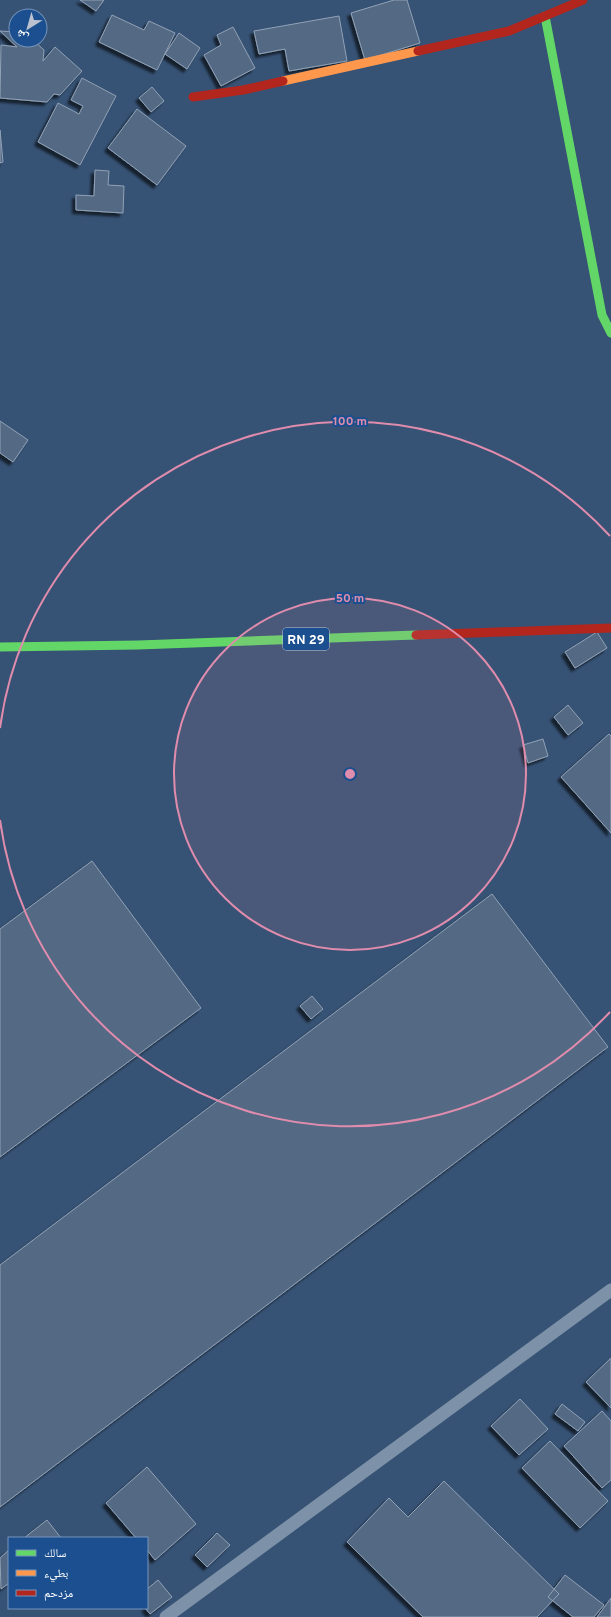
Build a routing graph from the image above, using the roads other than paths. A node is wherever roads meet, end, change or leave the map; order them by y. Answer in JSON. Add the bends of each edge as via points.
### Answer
{"nodes":[{"id":1,"x":583,"y":0,"type":"edge"},
{"id":2,"x":545,"y":16,"type":"junction"},
{"id":3,"x":193,"y":97,"type":"dead end"},
{"id":4,"x":611,"y":333,"type":"edge"},
{"id":5,"x":611,"y":628,"type":"edge"},
{"id":6,"x":0,"y":647,"type":"edge"},
{"id":7,"x":611,"y":1290,"type":"edge"},
{"id":8,"x":166,"y":1617,"type":"edge"}],
"edges":[{"from":1,"to":2,"type":"street"},
{"from":2,"to":3,"type":"street","via":[[509,31],[430,50],[243,90]]},
{"from":2,"to":4,"type":"street","via":[[602,315]]},
{"from":5,"to":6,"type":"street","number":"RN 29"},
{"from":7,"to":8,"type":"lane"}]}
